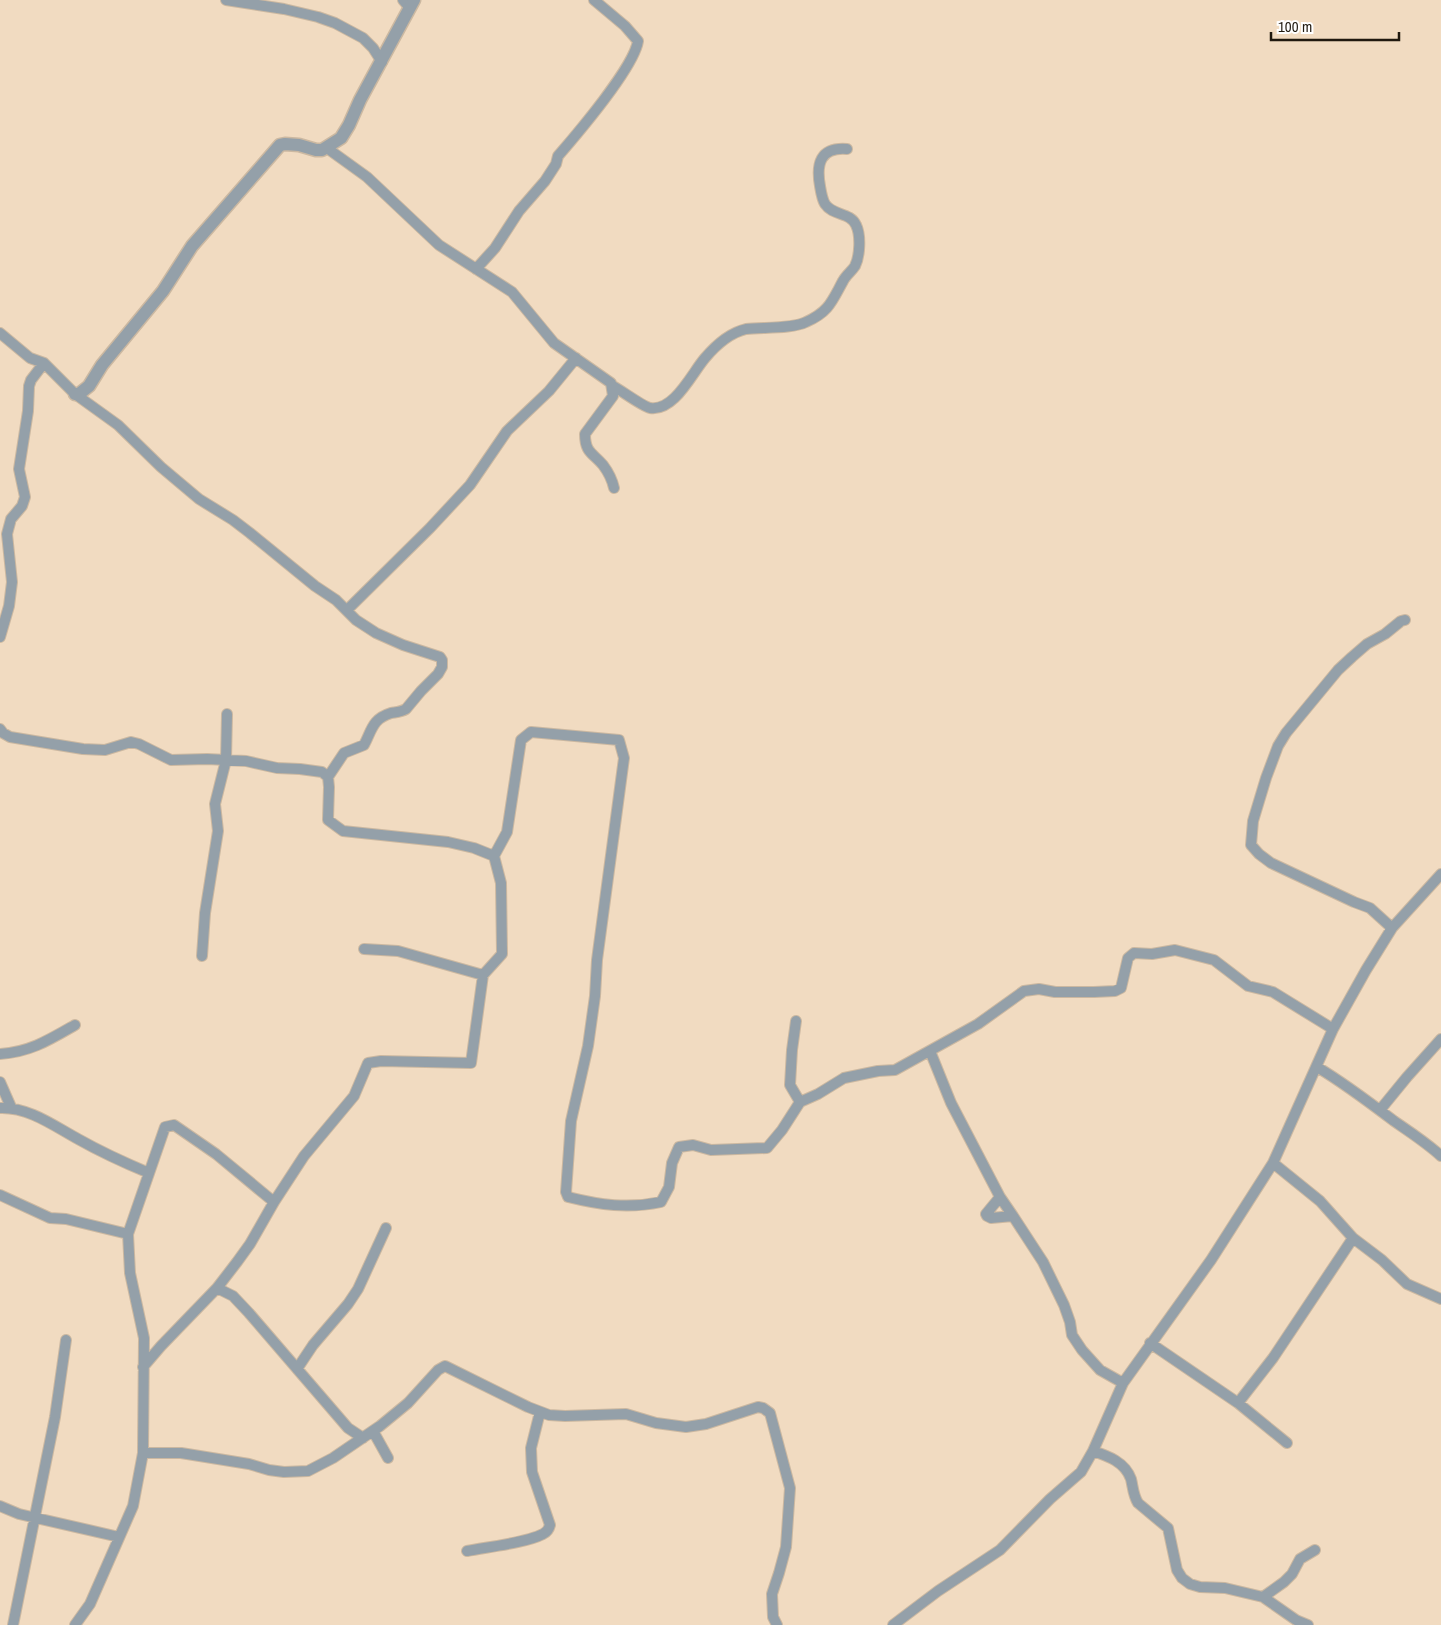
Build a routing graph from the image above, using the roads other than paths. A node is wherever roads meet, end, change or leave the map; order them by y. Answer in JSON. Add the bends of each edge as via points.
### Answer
{"nodes":[{"id":1,"x":226,"y":0,"type":"edge"},
{"id":2,"x":594,"y":0,"type":"edge"},
{"id":3,"x":409,"y":3,"type":"edge"},
{"id":4,"x":382,"y":62,"type":"junction"},
{"id":5,"x":328,"y":148,"type":"junction"},
{"id":6,"x":847,"y":150,"type":"dead end"},
{"id":7,"x":476,"y":269,"type":"junction"},
{"id":8,"x":0,"y":333,"type":"edge"},
{"id":9,"x":576,"y":358,"type":"junction"},
{"id":10,"x":44,"y":363,"type":"junction"},
{"id":11,"x":613,"y":386,"type":"junction"},
{"id":12,"x":75,"y":394,"type":"junction"},
{"id":13,"x":614,"y":488,"type":"dead end"},
{"id":14,"x":347,"y":610,"type":"junction"},
{"id":15,"x":1406,"y":620,"type":"dead end"},
{"id":16,"x":0,"y":637,"type":"edge"},
{"id":17,"x":227,"y":714,"type":"dead end"},
{"id":18,"x":1,"y":732,"type":"edge"},
{"id":19,"x":226,"y":760,"type":"junction"},
{"id":20,"x":328,"y":777,"type":"junction"},
{"id":21,"x":494,"y":856,"type":"junction"},
{"id":22,"x":1441,"y":874,"type":"edge"},
{"id":23,"x":1392,"y":928,"type":"junction"},
{"id":24,"x":364,"y":949,"type":"dead end"},
{"id":25,"x":202,"y":956,"type":"dead end"},
{"id":26,"x":483,"y":975,"type":"junction"},
{"id":27,"x":796,"y":1021,"type":"dead end"},
{"id":28,"x":75,"y":1025,"type":"dead end"},
{"id":29,"x":1333,"y":1029,"type":"junction"},
{"id":30,"x":1441,"y":1039,"type":"edge"},
{"id":31,"x":930,"y":1051,"type":"junction"},
{"id":32,"x":0,"y":1054,"type":"edge"},
{"id":33,"x":1316,"y":1067,"type":"junction"},
{"id":34,"x":0,"y":1082,"type":"edge"},
{"id":35,"x":800,"y":1102,"type":"junction"},
{"id":36,"x":11,"y":1107,"type":"junction"},
{"id":37,"x":0,"y":1108,"type":"edge"},
{"id":38,"x":1380,"y":1110,"type":"junction"},
{"id":39,"x":1441,"y":1156,"type":"edge"},
{"id":40,"x":1273,"y":1163,"type":"junction"},
{"id":41,"x":149,"y":1173,"type":"junction"},
{"id":42,"x":0,"y":1195,"type":"edge"},
{"id":43,"x":1000,"y":1197,"type":"junction"},
{"id":44,"x":274,"y":1202,"type":"junction"},
{"id":45,"x":1013,"y":1216,"type":"junction"},
{"id":46,"x":386,"y":1228,"type":"dead end"},
{"id":47,"x":128,"y":1234,"type":"junction"},
{"id":48,"x":1353,"y":1238,"type":"junction"},
{"id":49,"x":217,"y":1288,"type":"junction"},
{"id":50,"x":1441,"y":1299,"type":"edge"},
{"id":51,"x":66,"y":1340,"type":"dead end"},
{"id":52,"x":1150,"y":1343,"type":"junction"},
{"id":53,"x":143,"y":1367,"type":"junction"},
{"id":54,"x":298,"y":1368,"type":"junction"},
{"id":55,"x":1123,"y":1383,"type":"junction"},
{"id":56,"x":1238,"y":1402,"type":"junction"},
{"id":57,"x":540,"y":1412,"type":"junction"},
{"id":58,"x":373,"y":1431,"type":"junction"},
{"id":59,"x":363,"y":1438,"type":"junction"},
{"id":60,"x":1287,"y":1444,"type":"dead end"},
{"id":61,"x":1093,"y":1451,"type":"junction"},
{"id":62,"x":143,"y":1453,"type":"junction"},
{"id":63,"x":388,"y":1458,"type":"dead end"},
{"id":64,"x":0,"y":1506,"type":"edge"},
{"id":65,"x":34,"y":1517,"type":"junction"},
{"id":66,"x":119,"y":1537,"type":"junction"},
{"id":67,"x":1315,"y":1550,"type":"dead end"},
{"id":68,"x":467,"y":1551,"type":"dead end"},
{"id":69,"x":1263,"y":1597,"type":"junction"},
{"id":70,"x":13,"y":1625,"type":"edge"},
{"id":71,"x":76,"y":1625,"type":"edge"},
{"id":72,"x":776,"y":1625,"type":"edge"},
{"id":73,"x":893,"y":1625,"type":"edge"},
{"id":74,"x":1308,"y":1625,"type":"edge"}],
"edges":[{"from":1,"to":4,"type":"street","via":[[327,20],[363,38]]},
{"from":2,"to":7,"type":"street","via":[[625,26],[638,42],[633,57],[558,156],[545,181]]},
{"from":3,"to":4,"type":"street"},
{"from":4,"to":5,"type":"street","via":[[341,138]]},
{"from":5,"to":7,"type":"street","via":[[367,177],[439,245]]},
{"from":5,"to":12,"type":"street","via":[[316,150],[300,145],[280,145],[192,246],[163,291],[102,365],[89,386]]},
{"from":6,"to":11,"type":"street","via":[[838,148],[825,154],[818,166],[826,206],[851,218],[858,234],[859,254],[830,307],[802,324],[746,329],[726,338],[704,358],[676,397],[660,408],[648,408]]},
{"from":7,"to":9,"type":"street","via":[[512,292],[554,343]]},
{"from":8,"to":10,"type":"street","via":[[30,358]]},
{"from":9,"to":11,"type":"street"},
{"from":9,"to":14,"type":"street","via":[[549,391],[508,431],[470,486]]},
{"from":10,"to":12,"type":"street"},
{"from":10,"to":16,"type":"street","via":[[29,386],[19,469],[25,496],[8,525],[12,582]]},
{"from":11,"to":13,"type":"street","via":[[614,396],[585,434],[585,442],[589,452],[611,477]]},
{"from":12,"to":14,"type":"street","via":[[118,425],[198,499],[239,524]]},
{"from":14,"to":20,"type":"street","via":[[376,633],[440,657],[442,667],[404,711],[390,713],[374,723],[364,745],[344,753]]},
{"from":15,"to":23,"type":"street","via":[[1367,644],[1338,670],[1286,733],[1271,762],[1251,834],[1251,845],[1271,863],[1370,908]]},
{"from":17,"to":19,"type":"street"},
{"from":18,"to":19,"type":"street","via":[[10,737],[83,749],[105,750],[131,742],[171,760]]},
{"from":19,"to":20,"type":"street","via":[[322,772]]},
{"from":19,"to":25,"type":"street","via":[[215,804],[218,831]]},
{"from":20,"to":21,"type":"street","via":[[328,820],[342,831],[448,842]]},
{"from":21,"to":26,"type":"street","via":[[501,882],[502,954]]},
{"from":21,"to":35,"type":"street","via":[[507,832],[521,740],[531,732],[619,740],[624,758],[588,1046],[571,1121],[568,1197],[608,1205],[642,1206],[661,1202],[669,1187],[672,1163],[679,1147],[692,1145],[711,1150],[768,1148]]},
{"from":22,"to":23,"type":"street"},
{"from":23,"to":29,"type":"street"},
{"from":24,"to":26,"type":"street","via":[[398,952]]},
{"from":26,"to":44,"type":"street","via":[[472,1063],[368,1063],[354,1096],[304,1156]]},
{"from":27,"to":35,"type":"street","via":[[790,1085]]},
{"from":28,"to":32,"type":"street","via":[[44,1043],[16,1053]]},
{"from":29,"to":31,"type":"street","via":[[1273,992],[1248,986],[1214,960],[1175,950],[1134,953],[1128,958],[1121,988],[1115,991],[1055,992],[1039,989],[1024,992],[995,1014]]},
{"from":29,"to":33,"type":"street"},
{"from":30,"to":38,"type":"street"},
{"from":31,"to":35,"type":"street","via":[[895,1070],[844,1078]]},
{"from":31,"to":43,"type":"street","via":[[951,1103]]},
{"from":33,"to":38,"type":"street"},
{"from":33,"to":40,"type":"street"},
{"from":34,"to":36,"type":"street"},
{"from":36,"to":37,"type":"street"},
{"from":36,"to":41,"type":"street"},
{"from":38,"to":39,"type":"street"},
{"from":40,"to":48,"type":"street","via":[[1320,1201]]},
{"from":40,"to":52,"type":"street","via":[[1211,1260]]},
{"from":41,"to":44,"type":"street","via":[[166,1127],[170,1125],[216,1154]]},
{"from":41,"to":47,"type":"street"},
{"from":42,"to":47,"type":"street","via":[[50,1218]]},
{"from":43,"to":45,"type":"street"},
{"from":43,"to":45,"type":"street","via":[[987,1216]]},
{"from":44,"to":49,"type":"street","via":[[250,1244]]},
{"from":45,"to":55,"type":"street","via":[[1044,1262],[1067,1314],[1072,1335],[1100,1370]]},
{"from":46,"to":54,"type":"street","via":[[358,1289]]},
{"from":47,"to":53,"type":"street","via":[[130,1273],[144,1338]]},
{"from":48,"to":50,"type":"street","via":[[1407,1284]]},
{"from":48,"to":56,"type":"street","via":[[1273,1358]]},
{"from":49,"to":53,"type":"street"},
{"from":49,"to":54,"type":"street","via":[[234,1296]]},
{"from":51,"to":65,"type":"street","via":[[55,1417]]},
{"from":52,"to":55,"type":"street"},
{"from":52,"to":56,"type":"street"},
{"from":53,"to":62,"type":"street"},
{"from":54,"to":59,"type":"street","via":[[348,1428]]},
{"from":55,"to":61,"type":"street"},
{"from":56,"to":60,"type":"street"},
{"from":57,"to":58,"type":"street","via":[[445,1366],[408,1403]]},
{"from":57,"to":68,"type":"street","via":[[531,1448],[532,1472],[550,1524],[548,1529],[530,1539]]},
{"from":57,"to":72,"type":"street","via":[[565,1416],[626,1414],[686,1427],[758,1407],[770,1413],[790,1488],[786,1547],[772,1594]]},
{"from":58,"to":59,"type":"street"},
{"from":58,"to":63,"type":"street"},
{"from":59,"to":62,"type":"street","via":[[308,1471],[284,1472],[181,1453]]},
{"from":61,"to":69,"type":"street","via":[[1111,1457],[1126,1471],[1138,1503],[1168,1528],[1175,1563],[1182,1578],[1200,1587],[1226,1588]]},
{"from":61,"to":73,"type":"street","via":[[1081,1472],[1000,1550]]},
{"from":62,"to":66,"type":"street","via":[[132,1506]]},
{"from":64,"to":65,"type":"street"},
{"from":65,"to":66,"type":"street"},
{"from":65,"to":70,"type":"street"},
{"from":66,"to":71,"type":"street","via":[[90,1604]]},
{"from":67,"to":69,"type":"street","via":[[1300,1559],[1288,1578]]},
{"from":69,"to":74,"type":"street"}]}
